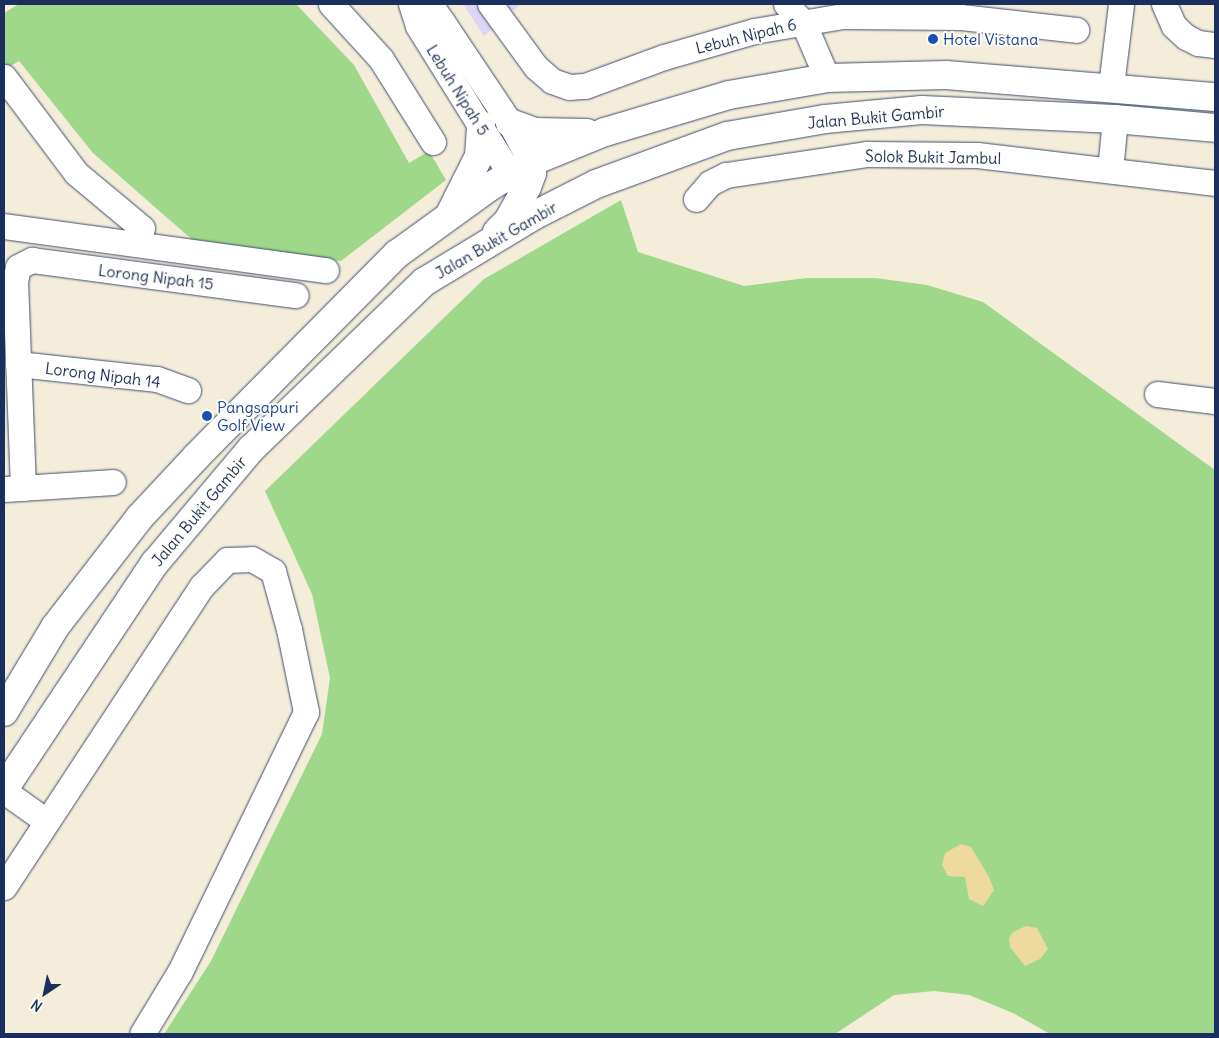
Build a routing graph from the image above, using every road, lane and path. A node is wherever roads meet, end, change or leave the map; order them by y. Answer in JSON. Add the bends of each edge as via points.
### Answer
{"nodes":[{"id":1,"x":331,"y":4,"type":"edge"},
{"id":2,"x":411,"y":4,"type":"edge"},
{"id":3,"x":418,"y":4,"type":"edge"},
{"id":4,"x":1121,"y":4,"type":"edge"},
{"id":5,"x":1164,"y":4,"type":"edge"},
{"id":6,"x":496,"y":6,"type":"edge"},
{"id":7,"x":843,"y":10,"type":"edge"},
{"id":8,"x":794,"y":13,"type":"edge"},
{"id":9,"x":1076,"y":30,"type":"dead end"},
{"id":10,"x":1215,"y":45,"type":"edge"},
{"id":11,"x":4,"y":77,"type":"edge"},
{"id":12,"x":828,"y":78,"type":"junction"},
{"id":13,"x":1111,"y":86,"type":"junction"},
{"id":14,"x":1215,"y":97,"type":"edge"},
{"id":15,"x":1115,"y":119,"type":"junction"},
{"id":16,"x":510,"y":123,"type":"junction"},
{"id":17,"x":481,"y":125,"type":"junction"},
{"id":18,"x":1215,"y":128,"type":"edge"},
{"id":19,"x":604,"y":132,"type":"junction"},
{"id":20,"x":432,"y":142,"type":"dead end"},
{"id":21,"x":1110,"y":170,"type":"junction"},
{"id":22,"x":522,"y":174,"type":"junction"},
{"id":23,"x":1215,"y":183,"type":"edge"},
{"id":24,"x":596,"y":184,"type":"junction"},
{"id":25,"x":696,"y":199,"type":"dead end"},
{"id":26,"x":451,"y":214,"type":"junction"},
{"id":27,"x":4,"y":226,"type":"edge"},
{"id":28,"x":142,"y":228,"type":"dead end"},
{"id":29,"x":483,"y":246,"type":"junction"},
{"id":30,"x":326,"y":270,"type":"dead end"},
{"id":31,"x":296,"y":295,"type":"dead end"},
{"id":32,"x":18,"y":364,"type":"junction"},
{"id":33,"x":188,"y":390,"type":"dead end"},
{"id":34,"x":1157,"y":394,"type":"dead end"},
{"id":35,"x":1215,"y":401,"type":"edge"},
{"id":36,"x":113,"y":482,"type":"dead end"},
{"id":37,"x":14,"y":489,"type":"edge"},
{"id":38,"x":4,"y":712,"type":"edge"},
{"id":39,"x":4,"y":790,"type":"edge"},
{"id":40,"x":46,"y":821,"type":"junction"},
{"id":41,"x":4,"y":886,"type":"edge"},
{"id":42,"x":142,"y":1034,"type":"edge"}],
"edges":[{"from":1,"to":20,"type":"street","via":[[381,59]]},
{"from":2,"to":17,"type":"street","name":"Lebuh Nipah 5","via":[[418,26]]},
{"from":3,"to":16,"type":"street","name":"Lebuh Nipah 5","via":[[434,10]]},
{"from":4,"to":13,"type":"street"},
{"from":5,"to":10,"type":"street","via":[[1174,26],[1186,37],[1198,43]]},
{"from":6,"to":8,"type":"street","name":"Lebuh Nipah 6","via":[[536,67],[552,81],[569,87],[585,86],[664,57],[754,31]]},
{"from":7,"to":8,"type":"street","name":"Lebuh Nipah 6"},
{"from":7,"to":9,"type":"street","name":"Lebuh Nipah 6","via":[[961,17]]},
{"from":8,"to":12,"type":"street"},
{"from":11,"to":28,"type":"street","via":[[76,173]]},
{"from":12,"to":13,"type":"main road","name":"Jalan Bukit Gambir","via":[[946,75]]},
{"from":12,"to":19,"type":"main road","name":"Jalan Bukit Gambir","via":[[729,95]]},
{"from":13,"to":14,"type":"main road","name":"Jalan Bukit Gambir"},
{"from":15,"to":18,"type":"main road","name":"Jalan Bukit Gambir"},
{"from":15,"to":21,"type":"street"},
{"from":15,"to":24,"type":"main road","name":"Jalan Bukit Gambir","via":[[922,110],[824,119],[727,136]]},
{"from":16,"to":19,"type":"main road","via":[[535,132]]},
{"from":16,"to":22,"type":"street","name":"Lebuh Nipah 5"},
{"from":17,"to":22,"type":"street","name":"Lebuh Nipah 5"},
{"from":17,"to":26,"type":"main road","via":[[479,156]]},
{"from":19,"to":22,"type":"main road","name":"Jalan Bukit Gambir"},
{"from":21,"to":23,"type":"street","name":"Solok Bukit Jambul"},
{"from":21,"to":25,"type":"street","name":"Solok Bukit Jambul","via":[[977,155],[867,154],[726,175],[710,183]]},
{"from":22,"to":24,"type":"main road"},
{"from":22,"to":26,"type":"main road","name":"Jalan Bukit Gambir"},
{"from":22,"to":29,"type":"main road","via":[[508,221]]},
{"from":24,"to":29,"type":"main road","name":"Jalan Bukit Gambir"},
{"from":26,"to":38,"type":"main road","name":"Jalan Bukit Gambir","via":[[397,254],[140,517],[55,627]]},
{"from":27,"to":30,"type":"street"},
{"from":29,"to":39,"type":"main road","name":"Jalan Bukit Gambir","via":[[424,282],[251,449],[155,563]]},
{"from":31,"to":32,"type":"street","name":"Lorong Nipah 15","via":[[32,260],[18,267],[15,282]]},
{"from":32,"to":33,"type":"street","name":"Lorong Nipah 14","via":[[157,379]]},
{"from":32,"to":37,"type":"street"},
{"from":34,"to":35,"type":"street"},
{"from":36,"to":37,"type":"street"},
{"from":39,"to":40,"type":"street"},
{"from":40,"to":41,"type":"street"},
{"from":40,"to":42,"type":"street","via":[[202,586],[227,560],[252,559],[273,571],[306,712],[179,973]]}]}
